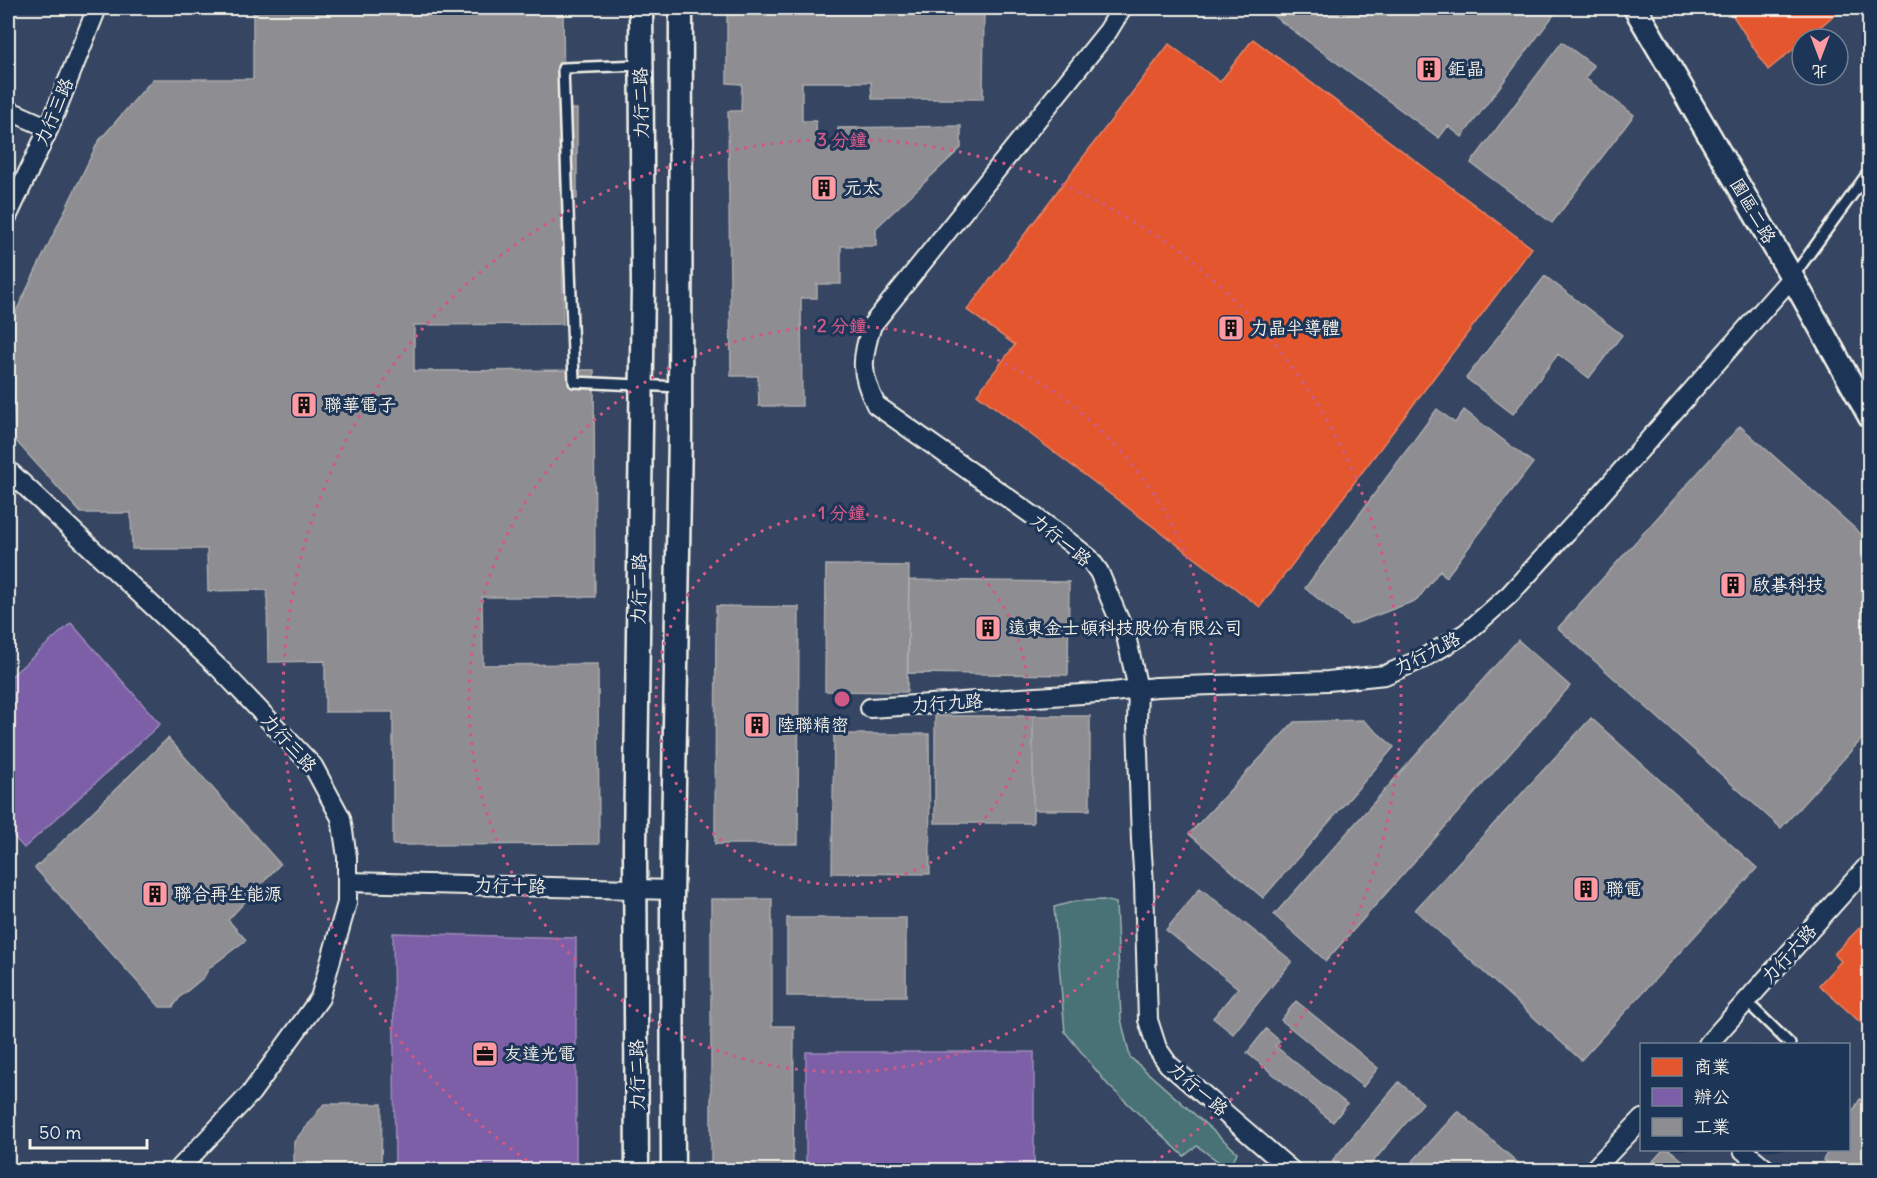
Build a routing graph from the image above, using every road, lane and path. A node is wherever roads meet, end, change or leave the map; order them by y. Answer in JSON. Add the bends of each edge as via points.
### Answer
{"nodes":[{"id":1,"x":97,"y":8,"type":"edge"},
{"id":2,"x":641,"y":8,"type":"edge"},
{"id":3,"x":681,"y":8,"type":"edge"},
{"id":4,"x":1122,"y":8,"type":"edge"},
{"id":5,"x":1635,"y":8,"type":"edge"},
{"id":6,"x":641,"y":65,"type":"junction"},
{"id":7,"x":8,"y":110,"type":"edge"},
{"id":8,"x":49,"y":128,"type":"junction"},
{"id":9,"x":1869,"y":170,"type":"edge"},
{"id":10,"x":8,"y":215,"type":"edge"},
{"id":11,"x":1792,"y":277,"type":"junction"},
{"id":12,"x":641,"y":386,"type":"junction"},
{"id":13,"x":680,"y":387,"type":"junction"},
{"id":14,"x":1869,"y":417,"type":"edge"},
{"id":15,"x":8,"y":470,"type":"edge"},
{"id":16,"x":1138,"y":689,"type":"junction"},
{"id":17,"x":870,"y":708,"type":"dead end"},
{"id":18,"x":1869,"y":863,"type":"edge"},
{"id":19,"x":348,"y":882,"type":"junction"},
{"id":20,"x":635,"y":888,"type":"junction"},
{"id":21,"x":673,"y":890,"type":"junction"},
{"id":22,"x":1747,"y":1002,"type":"junction"},
{"id":23,"x":1709,"y":1043,"type":"edge"},
{"id":24,"x":1789,"y":1043,"type":"edge"},
{"id":25,"x":1640,"y":1120,"type":"edge"},
{"id":26,"x":1745,"y":1151,"type":"edge"},
{"id":27,"x":178,"y":1170,"type":"edge"},
{"id":28,"x":638,"y":1170,"type":"edge"},
{"id":29,"x":673,"y":1170,"type":"edge"},
{"id":30,"x":1292,"y":1170,"type":"edge"},
{"id":31,"x":1593,"y":1170,"type":"edge"},
{"id":32,"x":1767,"y":1170,"type":"edge"}],
"edges":[{"from":1,"to":8,"type":"street","name":"力行三路"},
{"from":2,"to":6,"type":"street","name":"力行二路"},
{"from":3,"to":13,"type":"street","name":"力行二路"},
{"from":4,"to":16,"type":"street","name":"力行一路","via":[[1108,32],[872,326],[862,367],[876,405],[1089,558],[1099,572],[1126,636]]},
{"from":5,"to":11,"type":"street","name":"園區二路"},
{"from":6,"to":12,"type":"street","name":"力行二路"},
{"from":6,"to":12,"type":"lane","via":[[563,68],[574,381]]},
{"from":7,"to":8,"type":"street"},
{"from":8,"to":10,"type":"street","name":"力行三路"},
{"from":9,"to":11,"type":"lane"},
{"from":11,"to":14,"type":"street","name":"園區二路"},
{"from":11,"to":16,"type":"street","name":"力行九路","via":[[1509,595],[1466,633],[1385,675]]},
{"from":12,"to":13,"type":"lane"},
{"from":12,"to":20,"type":"street","name":"力行二路"},
{"from":13,"to":21,"type":"street","name":"力行二路"},
{"from":15,"to":19,"type":"street","name":"力行三路","via":[[220,669],[313,766],[341,818]]},
{"from":16,"to":17,"type":"street","name":"力行九路"},
{"from":16,"to":30,"type":"street","name":"力行一路","via":[[1148,1020],[1157,1048],[1168,1064]]},
{"from":18,"to":22,"type":"street","name":"力行六路"},
{"from":19,"to":20,"type":"street","name":"力行十路"},
{"from":19,"to":27,"type":"street","name":"力行三路","via":[[347,903],[320,998],[251,1093]]},
{"from":20,"to":21,"type":"street","name":"力行十路"},
{"from":20,"to":28,"type":"street","name":"力行二路"},
{"from":21,"to":29,"type":"street","name":"力行二路"},
{"from":22,"to":23,"type":"street","name":"力行六路"},
{"from":22,"to":24,"type":"lane"},
{"from":25,"to":31,"type":"street"},
{"from":26,"to":32,"type":"street"}]}
